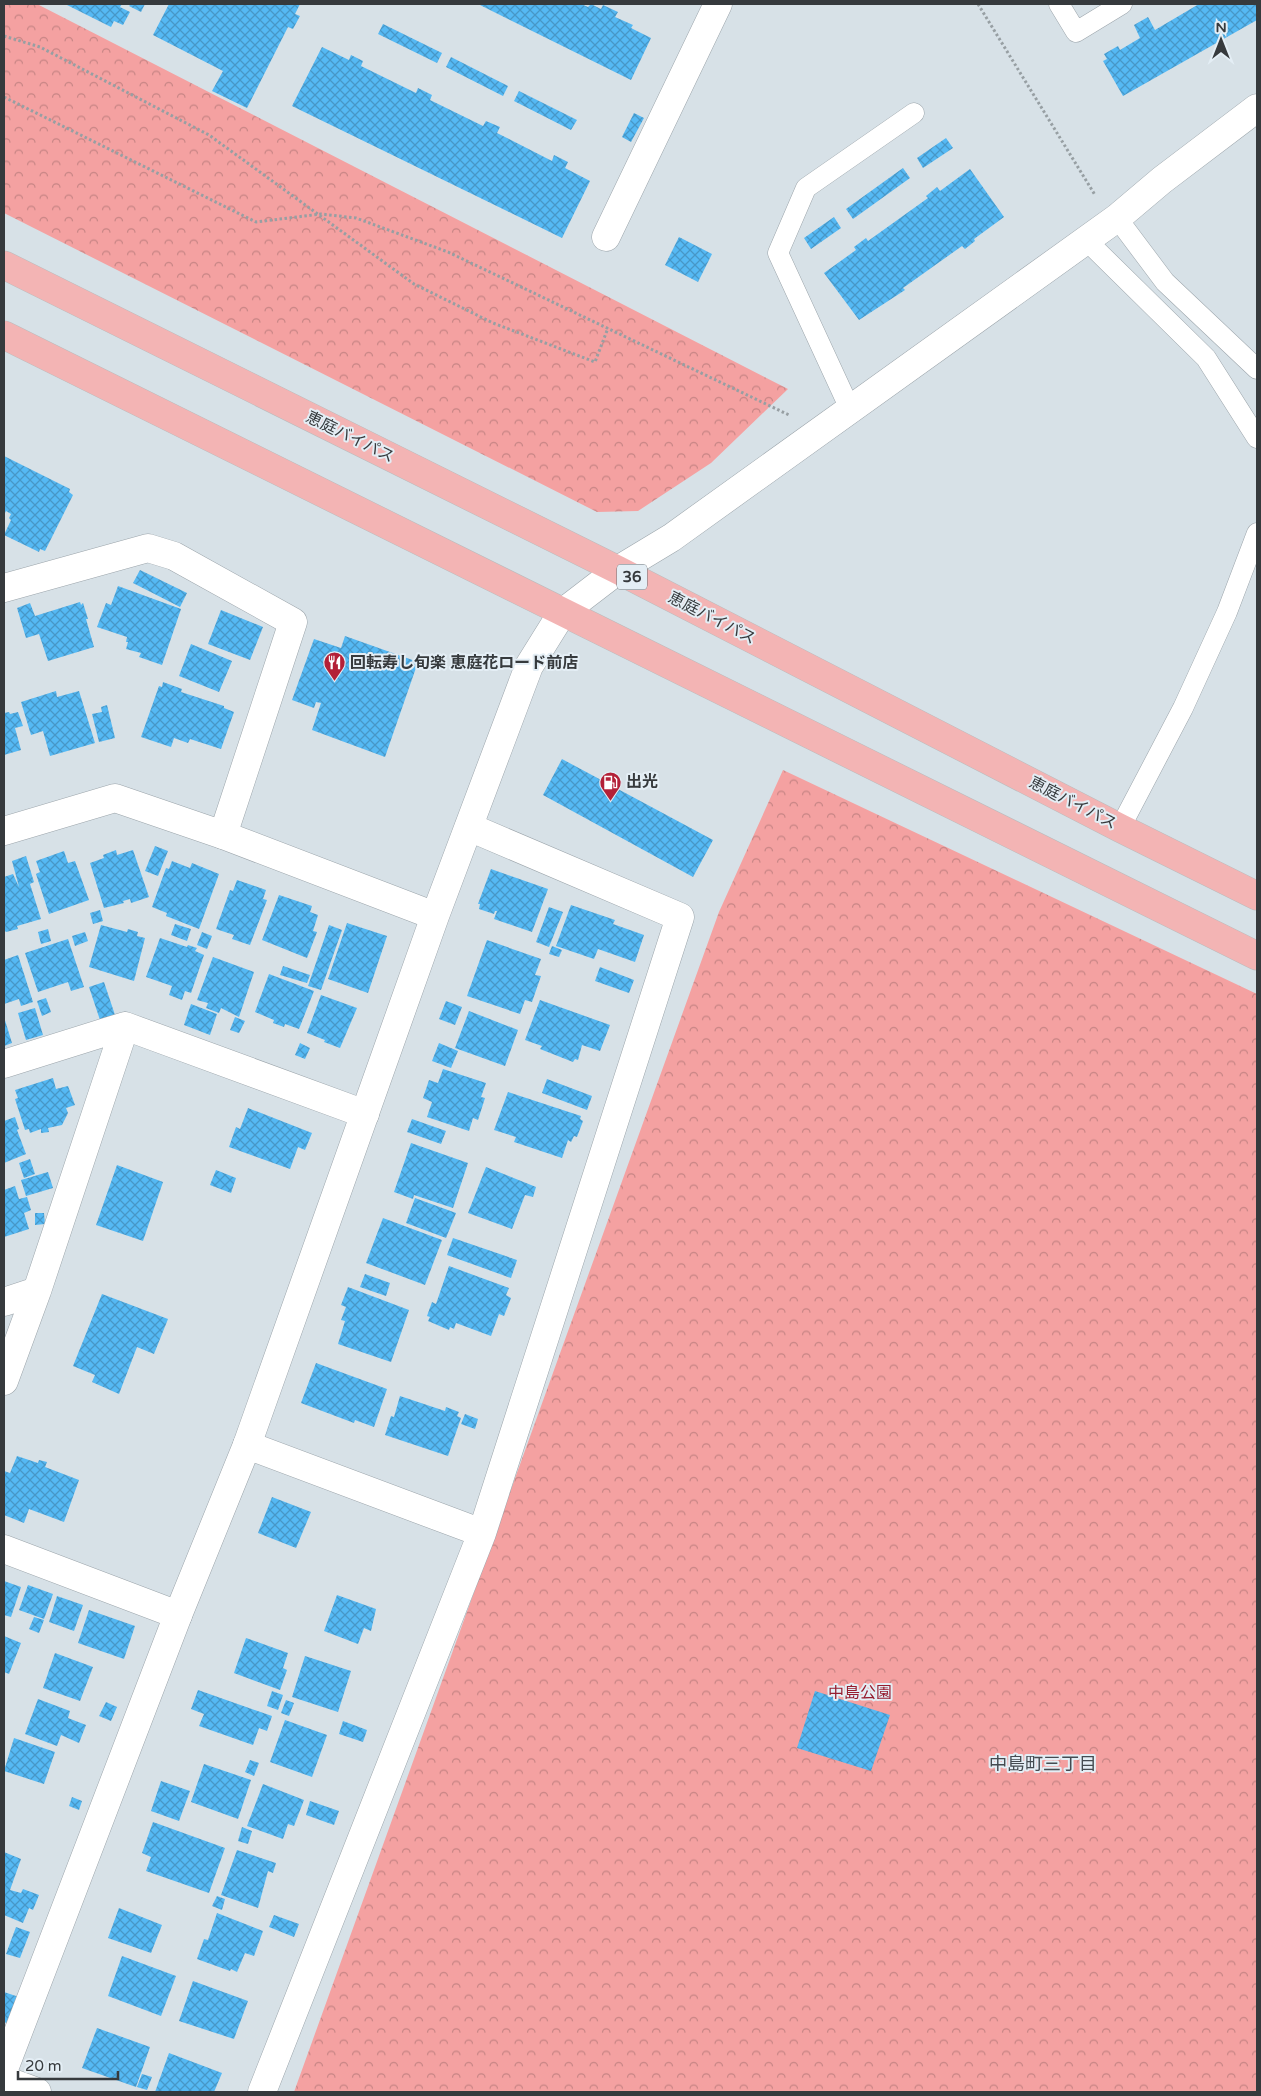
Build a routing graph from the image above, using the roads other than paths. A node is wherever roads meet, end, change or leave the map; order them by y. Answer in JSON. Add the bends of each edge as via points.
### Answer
{"nodes":[{"id":1,"x":718,"y":4,"type":"edge"},
{"id":2,"x":1059,"y":4,"type":"edge"},
{"id":3,"x":1122,"y":4,"type":"edge"},
{"id":4,"x":1257,"y":108,"type":"edge"},
{"id":5,"x":914,"y":113,"type":"dead end"},
{"id":6,"x":1108,"y":210,"type":"junction"},
{"id":7,"x":606,"y":237,"type":"dead end"},
{"id":8,"x":1086,"y":240,"type":"junction"},
{"id":9,"x":4,"y":265,"type":"edge"},
{"id":10,"x":4,"y":335,"type":"edge"},
{"id":11,"x":1257,"y":369,"type":"edge"},
{"id":12,"x":850,"y":409,"type":"junction"},
{"id":13,"x":1257,"y":438,"type":"edge"},
{"id":14,"x":1257,"y":533,"type":"edge"},
{"id":15,"x":618,"y":570,"type":"junction"},
{"id":16,"x":4,"y":588,"type":"edge"},
{"id":17,"x":562,"y":613,"type":"junction"},
{"id":18,"x":469,"y":827,"type":"junction"},
{"id":19,"x":1120,"y":828,"type":"junction"},
{"id":20,"x":4,"y":831,"type":"edge"},
{"id":21,"x":223,"y":835,"type":"junction"},
{"id":22,"x":1257,"y":896,"type":"edge"},
{"id":23,"x":435,"y":916,"type":"junction"},
{"id":24,"x":1257,"y":956,"type":"edge"},
{"id":25,"x":125,"y":1026,"type":"junction"},
{"id":26,"x":4,"y":1064,"type":"edge"},
{"id":27,"x":365,"y":1114,"type":"junction"},
{"id":28,"x":37,"y":1291,"type":"junction"},
{"id":29,"x":4,"y":1302,"type":"edge"},
{"id":30,"x":4,"y":1381,"type":"edge"},
{"id":31,"x":247,"y":1445,"type":"junction"},
{"id":32,"x":482,"y":1533,"type":"junction"},
{"id":33,"x":4,"y":1549,"type":"edge"},
{"id":34,"x":178,"y":1616,"type":"junction"},
{"id":35,"x":4,"y":2069,"type":"edge"},
{"id":36,"x":4,"y":2080,"type":"edge"},
{"id":37,"x":37,"y":2092,"type":"edge"},
{"id":38,"x":262,"y":2092,"type":"edge"}],
"edges":[{"from":1,"to":7,"type":"street"},
{"from":2,"to":3,"type":"lane","via":[[1076,32]]},
{"from":4,"to":6,"type":"street","via":[[1162,180]]},
{"from":5,"to":12,"type":"lane","via":[[806,188],[778,253]]},
{"from":6,"to":8,"type":"street"},
{"from":6,"to":11,"type":"lane","via":[[1165,282]]},
{"from":8,"to":12,"type":"street"},
{"from":8,"to":13,"type":"lane","via":[[1206,358]]},
{"from":9,"to":15,"type":"highway","name":"恵庭バイパス","number":"36"},
{"from":10,"to":17,"type":"highway"},
{"from":12,"to":15,"type":"street","via":[[671,538]]},
{"from":14,"to":19,"type":"lane","via":[[1211,647]]},
{"from":15,"to":17,"type":"street"},
{"from":15,"to":19,"type":"highway","name":"恵庭バイパス","number":"36"},
{"from":16,"to":21,"type":"street","via":[[148,548],[174,556],[293,622]]},
{"from":17,"to":18,"type":"street","via":[[529,666]]},
{"from":17,"to":24,"type":"highway"},
{"from":18,"to":23,"type":"street"},
{"from":18,"to":32,"type":"street","via":[[680,917]]},
{"from":19,"to":22,"type":"highway","name":"恵庭バイパス","number":"36"},
{"from":20,"to":21,"type":"street","via":[[114,798]]},
{"from":21,"to":23,"type":"street"},
{"from":23,"to":27,"type":"street"},
{"from":25,"to":26,"type":"street"},
{"from":25,"to":27,"type":"street"},
{"from":25,"to":28,"type":"street"},
{"from":27,"to":31,"type":"street"},
{"from":28,"to":29,"type":"street"},
{"from":28,"to":30,"type":"street"},
{"from":31,"to":32,"type":"street"},
{"from":31,"to":34,"type":"street"},
{"from":32,"to":38,"type":"street"},
{"from":33,"to":34,"type":"street"},
{"from":34,"to":35,"type":"street"},
{"from":36,"to":37,"type":"street"}]}
